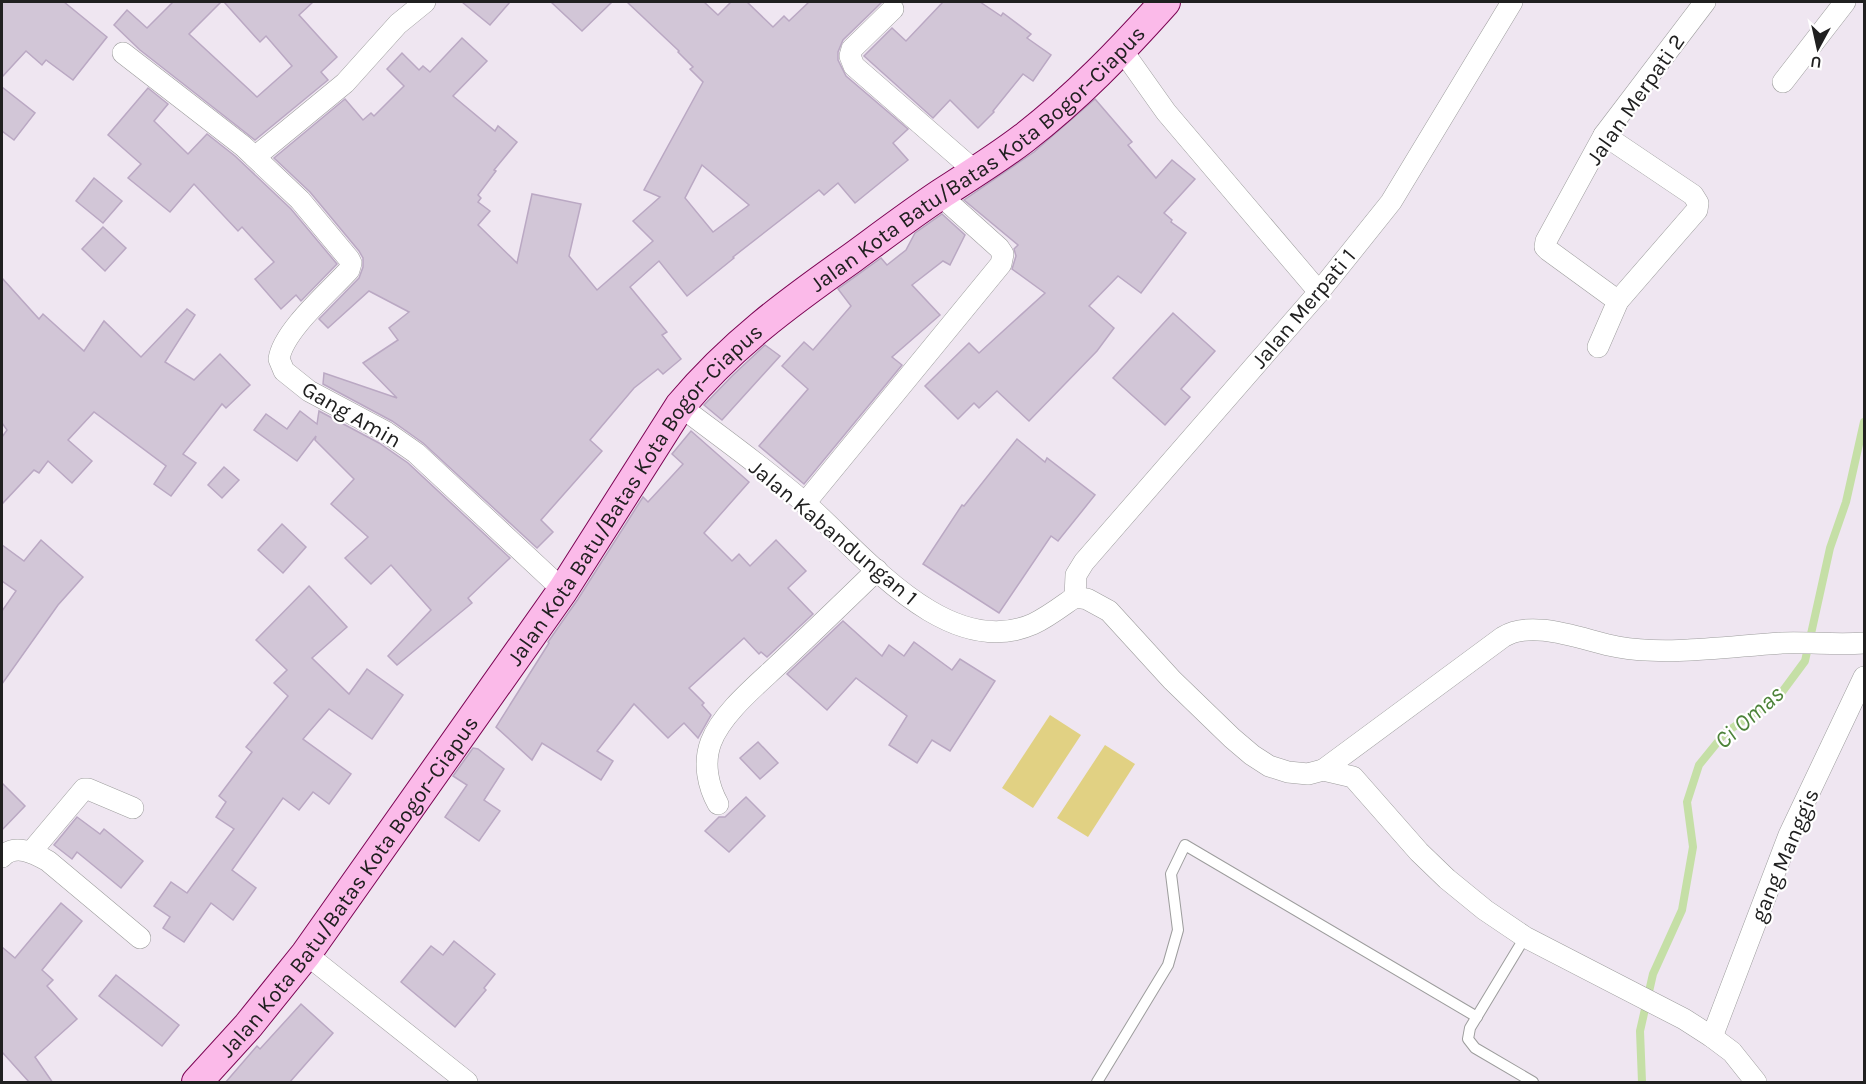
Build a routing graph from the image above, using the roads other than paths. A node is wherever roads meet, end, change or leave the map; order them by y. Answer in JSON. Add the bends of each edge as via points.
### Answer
{"nodes":[{"id":1,"x":424,"y":2,"type":"edge"},
{"id":2,"x":1165,"y":2,"type":"edge"},
{"id":3,"x":1512,"y":2,"type":"edge"},
{"id":4,"x":1705,"y":2,"type":"edge"},
{"id":5,"x":1845,"y":2,"type":"edge"},
{"id":6,"x":893,"y":9,"type":"dead end"},
{"id":7,"x":1122,"y":50,"type":"junction"},
{"id":8,"x":123,"y":53,"type":"dead end"},
{"id":9,"x":1783,"y":82,"type":"dead end"},
{"id":10,"x":1604,"y":135,"type":"junction"},
{"id":11,"x":255,"y":157,"type":"junction"},
{"id":12,"x":976,"y":172,"type":"junction"},
{"id":13,"x":940,"y":195,"type":"junction"},
{"id":14,"x":1319,"y":292,"type":"junction"},
{"id":15,"x":1618,"y":301,"type":"junction"},
{"id":16,"x":1598,"y":347,"type":"dead end"},
{"id":17,"x":680,"y":406,"type":"junction"},
{"id":18,"x":805,"y":503,"type":"junction"},
{"id":19,"x":877,"y":570,"type":"junction"},
{"id":20,"x":563,"y":590,"type":"junction"},
{"id":21,"x":1075,"y":597,"type":"junction"},
{"id":22,"x":1864,"y":643,"type":"edge"},
{"id":23,"x":1864,"y":677,"type":"edge"},
{"id":24,"x":1323,"y":770,"type":"junction"},
{"id":25,"x":718,"y":804,"type":"dead end"},
{"id":26,"x":133,"y":808,"type":"dead end"},
{"id":27,"x":32,"y":852,"type":"junction"},
{"id":28,"x":2,"y":857,"type":"edge"},
{"id":29,"x":1525,"y":937,"type":"junction"},
{"id":30,"x":140,"y":938,"type":"dead end"},
{"id":31,"x":306,"y":954,"type":"junction"},
{"id":32,"x":1477,"y":1017,"type":"junction"},
{"id":33,"x":1712,"y":1037,"type":"junction"},
{"id":34,"x":198,"y":1083,"type":"edge"},
{"id":35,"x":467,"y":1083,"type":"edge"},
{"id":36,"x":1097,"y":1083,"type":"edge"},
{"id":37,"x":1533,"y":1083,"type":"edge"},
{"id":38,"x":1756,"y":1083,"type":"edge"}],
"edges":[{"from":1,"to":11,"type":"street","via":[[398,24],[345,83]]},
{"from":2,"to":7,"type":"main road","name":"Jalan Kota Batu/Batas Kota Bogor–Ciapus"},
{"from":3,"to":14,"type":"street","name":"Jalan Merpati 1","via":[[1396,193]]},
{"from":4,"to":10,"type":"street","name":"Jalan Merpati 2"},
{"from":5,"to":9,"type":"street"},
{"from":6,"to":12,"type":"street","via":[[852,49],[854,66]]},
{"from":7,"to":12,"type":"main road","name":"Jalan Kota Batu/Batas Kota Bogor–Ciapus","via":[[1069,103]]},
{"from":7,"to":14,"type":"street","via":[[1177,124]]},
{"from":8,"to":11,"type":"street","name":"Gang Amin"},
{"from":10,"to":15,"type":"street","name":"Jalan Merpati 2","via":[[1545,247]]},
{"from":10,"to":15,"type":"street","via":[[1693,195],[1698,203],[1697,210]]},
{"from":11,"to":20,"type":"street","name":"Gang Amin","via":[[300,200],[351,263],[286,340],[279,359],[284,372],[309,391],[386,432],[416,453]]},
{"from":12,"to":13,"type":"main road","name":"Jalan Kota Batu/Batas Kota Bogor–Ciapus"},
{"from":13,"to":17,"type":"main road","name":"Jalan Kota Batu/Batas Kota Bogor–Ciapus","via":[[778,310],[742,340]]},
{"from":13,"to":18,"type":"street","via":[[999,248],[1003,254],[1001,264]]},
{"from":14,"to":21,"type":"street","name":"Jalan Merpati 1","via":[[1084,562],[1076,575]]},
{"from":15,"to":16,"type":"street"},
{"from":17,"to":18,"type":"street","name":"Jalan Kabandungan 1"},
{"from":17,"to":20,"type":"main road","name":"Jalan Kota Batu/Batas Kota Bogor–Ciapus"},
{"from":18,"to":19,"type":"street","name":"Jalan Kabandungan 1"},
{"from":19,"to":21,"type":"street","name":"Jalan Kabandungan 1","via":[[898,590],[939,617],[983,630],[1019,629],[1034,624]]},
{"from":19,"to":25,"type":"street","via":[[724,720],[711,742],[707,767],[710,789]]},
{"from":20,"to":31,"type":"main road","name":"Jalan Kota Batu/Batas Kota Bogor–Ciapus"},
{"from":21,"to":24,"type":"street","via":[[1109,611],[1172,680],[1252,755],[1287,772],[1308,774]]},
{"from":22,"to":24,"type":"street","via":[[1638,650],[1522,629],[1511,632]]},
{"from":23,"to":33,"type":"street","name":"gang Manggis","via":[[1789,836]]},
{"from":24,"to":29,"type":"street","via":[[1353,777],[1447,879]]},
{"from":26,"to":27,"type":"street","via":[[84,789]]},
{"from":27,"to":28,"type":"street","via":[[16,850]]},
{"from":27,"to":30,"type":"street"},
{"from":29,"to":32,"type":"lane"},
{"from":29,"to":33,"type":"street"},
{"from":31,"to":34,"type":"main road","name":"Jalan Kota Batu/Batas Kota Bogor–Ciapus"},
{"from":31,"to":35,"type":"street"},
{"from":32,"to":36,"type":"lane","via":[[1185,845],[1171,874],[1178,930],[1168,965]]},
{"from":32,"to":37,"type":"lane","via":[[1468,1040],[1474,1048]]},
{"from":33,"to":38,"type":"street","via":[[1732,1052]]}]}
